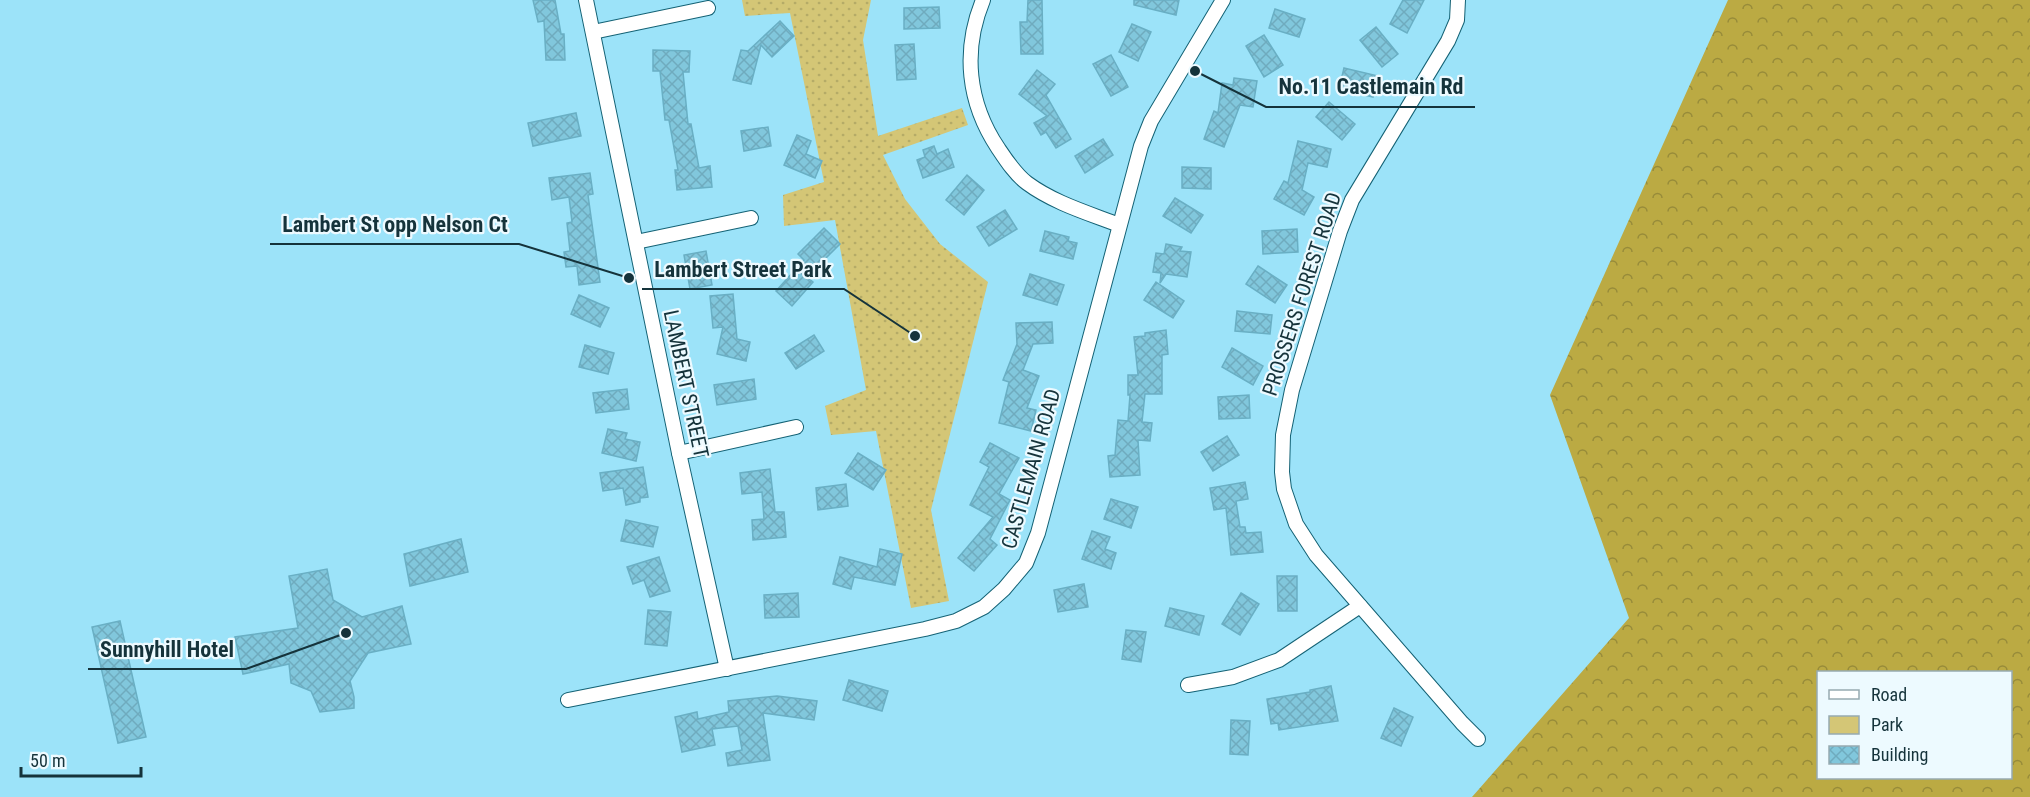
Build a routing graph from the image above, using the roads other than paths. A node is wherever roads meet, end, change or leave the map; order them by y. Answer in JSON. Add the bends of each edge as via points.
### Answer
{"nodes":[{"id":1,"x":586,"y":0,"type":"edge"},
{"id":2,"x":983,"y":0,"type":"edge"},
{"id":3,"x":1223,"y":0,"type":"edge"},
{"id":4,"x":1458,"y":0,"type":"edge"},
{"id":5,"x":708,"y":8,"type":"dead end"},
{"id":6,"x":593,"y":32,"type":"junction"},
{"id":7,"x":751,"y":218,"type":"dead end"},
{"id":8,"x":1119,"y":225,"type":"junction"},
{"id":9,"x":636,"y":242,"type":"junction"},
{"id":10,"x":796,"y":427,"type":"dead end"},
{"id":11,"x":679,"y":453,"type":"junction"},
{"id":12,"x":1360,"y":606,"type":"junction"},
{"id":13,"x":727,"y":669,"type":"junction"},
{"id":14,"x":1188,"y":685,"type":"dead end"},
{"id":15,"x":568,"y":700,"type":"dead end"},
{"id":16,"x":1478,"y":739,"type":"dead end"}],
"edges":[{"from":1,"to":6,"type":"street","name":"LAMBERT STREET"},
{"from":2,"to":8,"type":"street","via":[[970,46],[971,80],[978,114],[991,138],[1026,182],[1050,197]]},
{"from":3,"to":8,"type":"street","name":"CASTLEMAIN ROAD","via":[[1151,121]]},
{"from":4,"to":12,"type":"street","name":"PROSSERS FOREST ROAD","via":[[1457,20],[1448,41],[1361,183],[1346,215],[1286,412],[1282,472],[1293,515],[1316,555]]},
{"from":5,"to":6,"type":"street"},
{"from":6,"to":9,"type":"street","name":"LAMBERT STREET"},
{"from":7,"to":9,"type":"street"},
{"from":8,"to":13,"type":"street","name":"CASTLEMAIN ROAD","via":[[1038,533],[1026,563],[1004,589],[984,607],[956,621]]},
{"from":9,"to":11,"type":"street","name":"LAMBERT STREET"},
{"from":10,"to":11,"type":"street"},
{"from":11,"to":13,"type":"street","name":"LAMBERT STREET"},
{"from":12,"to":14,"type":"street","via":[[1280,660],[1242,674]]},
{"from":12,"to":16,"type":"street","name":"PROSSERS FOREST ROAD"},
{"from":13,"to":15,"type":"street","name":"CASTLEMAIN ROAD"}]}
